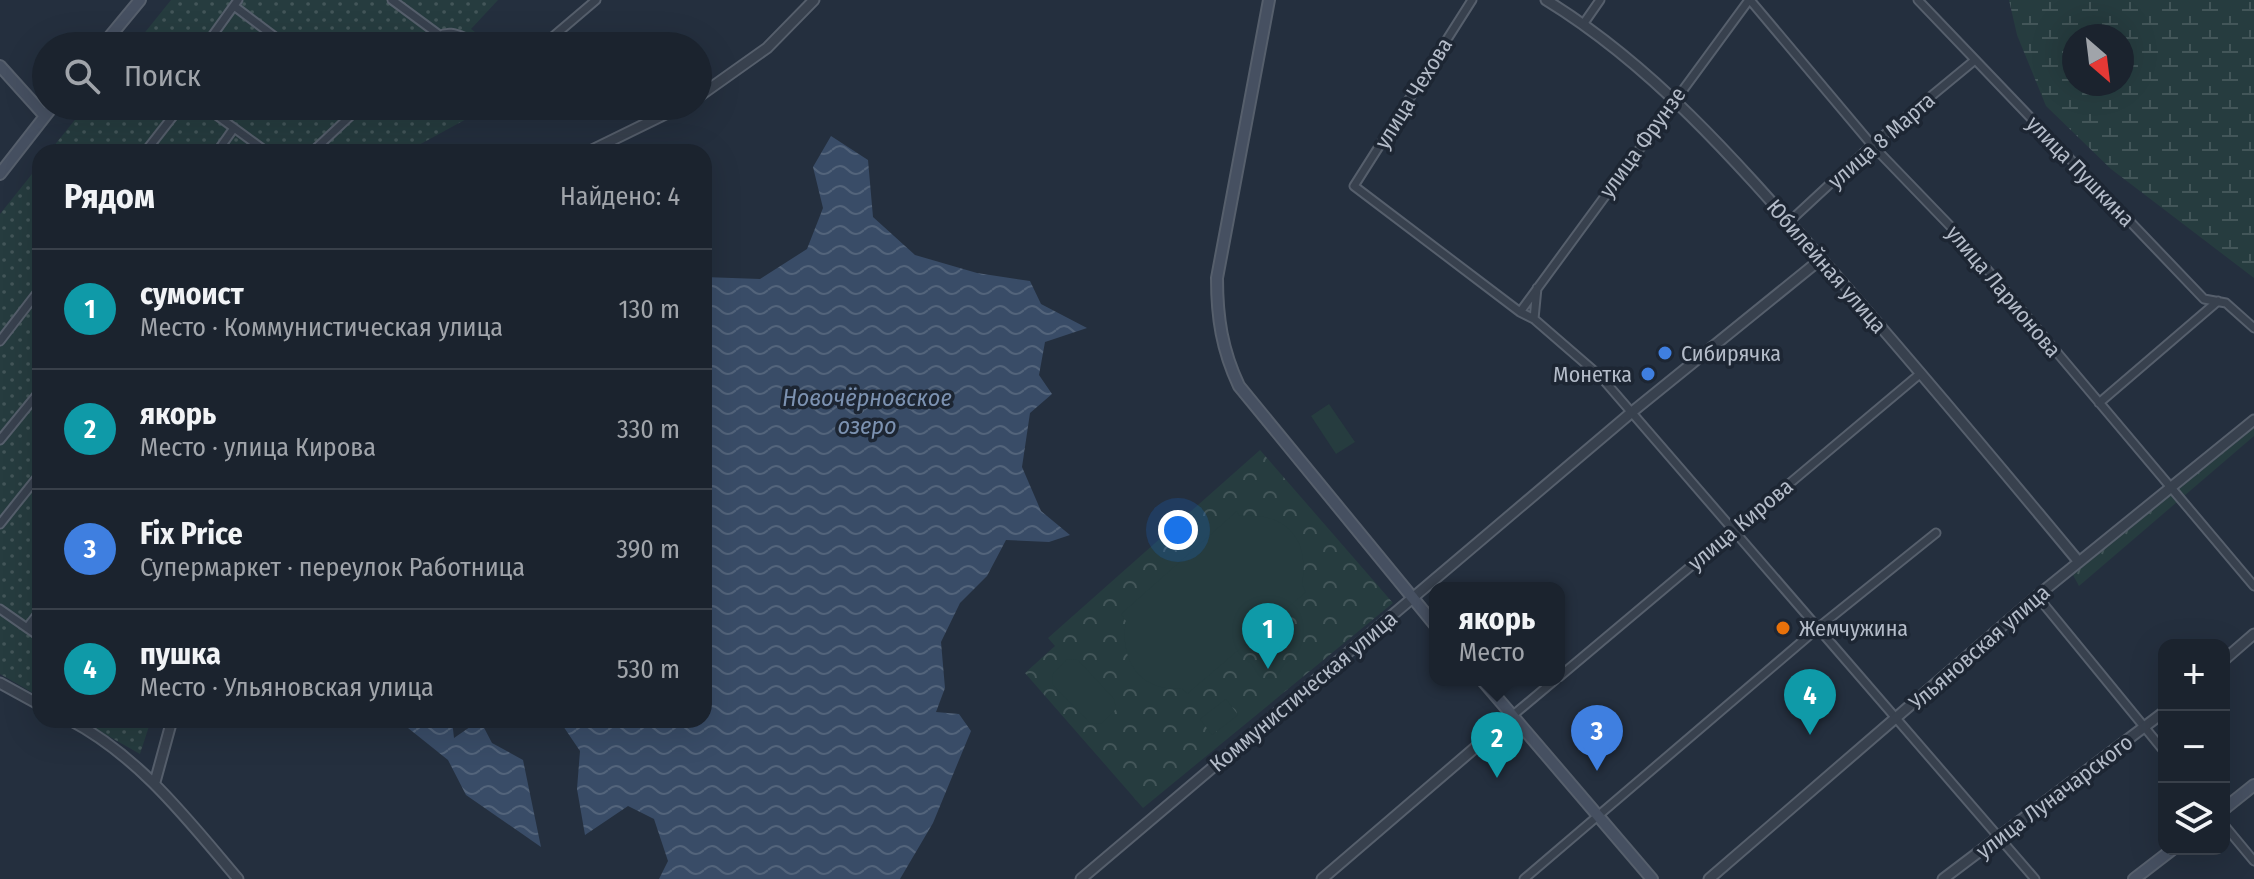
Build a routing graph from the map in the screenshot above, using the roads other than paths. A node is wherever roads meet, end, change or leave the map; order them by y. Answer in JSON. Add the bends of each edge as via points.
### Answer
{"nodes":[{"id":1,"x":140,"y":0,"type":"edge"},
{"id":2,"x":392,"y":0,"type":"edge"},
{"id":3,"x":596,"y":0,"type":"edge"},
{"id":4,"x":814,"y":0,"type":"edge"},
{"id":5,"x":1269,"y":0,"type":"edge"},
{"id":6,"x":1472,"y":0,"type":"edge"},
{"id":7,"x":1546,"y":0,"type":"edge"},
{"id":8,"x":1600,"y":0,"type":"edge"},
{"id":9,"x":1749,"y":0,"type":"edge"},
{"id":10,"x":1918,"y":0,"type":"edge"},
{"id":11,"x":236,"y":3,"type":"edge"},
{"id":12,"x":1584,"y":23,"type":"junction"},
{"id":13,"x":114,"y":32,"type":"edge"},
{"id":14,"x":215,"y":32,"type":"edge"},
{"id":15,"x":270,"y":32,"type":"edge"},
{"id":16,"x":435,"y":32,"type":"edge"},
{"id":17,"x":558,"y":32,"type":"edge"},
{"id":18,"x":1975,"y":60,"type":"junction"},
{"id":19,"x":0,"y":66,"type":"edge"},
{"id":20,"x":712,"y":87,"type":"edge"},
{"id":21,"x":1674,"y":97,"type":"junction"},
{"id":22,"x":32,"y":102,"type":"edge"},
{"id":23,"x":42,"y":120,"type":"edge"},
{"id":24,"x":170,"y":120,"type":"edge"},
{"id":25,"x":223,"y":120,"type":"edge"},
{"id":26,"x":346,"y":120,"type":"edge"},
{"id":27,"x":653,"y":120,"type":"edge"},
{"id":28,"x":234,"y":128,"type":"junction"},
{"id":29,"x":151,"y":144,"type":"edge"},
{"id":30,"x":223,"y":144,"type":"edge"},
{"id":31,"x":256,"y":144,"type":"edge"},
{"id":32,"x":321,"y":144,"type":"edge"},
{"id":33,"x":604,"y":144,"type":"edge"},
{"id":34,"x":1872,"y":145,"type":"junction"},
{"id":35,"x":0,"y":174,"type":"edge"},
{"id":36,"x":1790,"y":221,"type":"junction"},
{"id":37,"x":1821,"y":259,"type":"junction"},
{"id":38,"x":1537,"y":286,"type":"junction"},
{"id":39,"x":32,"y":299,"type":"edge"},
{"id":40,"x":2218,"y":301,"type":"junction"},
{"id":41,"x":1520,"y":312,"type":"junction"},
{"id":42,"x":1534,"y":319,"type":"junction"},
{"id":43,"x":2254,"y":328,"type":"edge"},
{"id":44,"x":0,"y":341,"type":"edge"},
{"id":45,"x":1921,"y":373,"type":"junction"},
{"id":46,"x":32,"y":401,"type":"edge"},
{"id":47,"x":2099,"y":403,"type":"junction"},
{"id":48,"x":1632,"y":412,"type":"junction"},
{"id":49,"x":2254,"y":420,"type":"edge"},
{"id":50,"x":0,"y":440,"type":"edge"},
{"id":51,"x":32,"y":484,"type":"edge"},
{"id":52,"x":2169,"y":489,"type":"junction"},
{"id":53,"x":0,"y":524,"type":"edge"},
{"id":54,"x":1734,"y":529,"type":"junction"},
{"id":55,"x":1936,"y":533,"type":"dead end"},
{"id":56,"x":2079,"y":562,"type":"junction"},
{"id":57,"x":1432,"y":582,"type":"edge"},
{"id":58,"x":1429,"y":584,"type":"edge"},
{"id":59,"x":2254,"y":586,"type":"edge"},
{"id":60,"x":2037,"y":596,"type":"junction"},
{"id":61,"x":1413,"y":598,"type":"junction"},
{"id":62,"x":0,"y":609,"type":"edge"},
{"id":63,"x":1429,"y":618,"type":"edge"},
{"id":64,"x":32,"y":621,"type":"edge"},
{"id":65,"x":1819,"y":627,"type":"junction"},
{"id":66,"x":27,"y":628,"type":"junction"},
{"id":67,"x":32,"y":631,"type":"edge"},
{"id":68,"x":2254,"y":634,"type":"edge"},
{"id":69,"x":2230,"y":655,"type":"edge"},
{"id":70,"x":1565,"y":671,"type":"edge"},
{"id":71,"x":0,"y":683,"type":"edge"},
{"id":72,"x":1487,"y":686,"type":"edge"},
{"id":73,"x":1548,"y":686,"type":"edge"},
{"id":74,"x":32,"y":701,"type":"edge"},
{"id":75,"x":1512,"y":716,"type":"junction"},
{"id":76,"x":1898,"y":717,"type":"junction"},
{"id":77,"x":2158,"y":717,"type":"edge"},
{"id":78,"x":85,"y":728,"type":"edge"},
{"id":79,"x":170,"y":728,"type":"edge"},
{"id":80,"x":2146,"y":728,"type":"junction"},
{"id":81,"x":2158,"y":743,"type":"edge"},
{"id":82,"x":155,"y":782,"type":"junction"},
{"id":83,"x":2254,"y":785,"type":"edge"},
{"id":84,"x":2230,"y":804,"type":"edge"},
{"id":85,"x":1597,"y":816,"type":"junction"},
{"id":86,"x":2230,"y":832,"type":"edge"},
{"id":87,"x":1999,"y":836,"type":"junction"},
{"id":88,"x":2165,"y":855,"type":"edge"},
{"id":89,"x":2254,"y":861,"type":"edge"},
{"id":90,"x":238,"y":879,"type":"edge"},
{"id":91,"x":1081,"y":879,"type":"edge"},
{"id":92,"x":1322,"y":879,"type":"edge"},
{"id":93,"x":1524,"y":879,"type":"edge"},
{"id":94,"x":1652,"y":879,"type":"edge"},
{"id":95,"x":1709,"y":879,"type":"edge"},
{"id":96,"x":1943,"y":879,"type":"edge"},
{"id":97,"x":2035,"y":879,"type":"edge"},
{"id":98,"x":2134,"y":879,"type":"edge"}],
"edges":[{"from":1,"to":13,"type":"main road"},
{"from":2,"to":16,"type":"street"},
{"from":3,"to":17,"type":"street"},
{"from":4,"to":20,"type":"street","via":[[767,48]]},
{"from":5,"to":61,"type":"main road","via":[[1217,278],[1224,356],[1239,386]]},
{"from":6,"to":41,"type":"street","name":"улица Чехова","via":[[1354,186]]},
{"from":7,"to":12,"type":"street","name":"Юбилейная улица"},
{"from":8,"to":12,"type":"street"},
{"from":9,"to":21,"type":"street","name":"улица Фрунзе"},
{"from":9,"to":34,"type":"street","name":"улица Ларионова"},
{"from":10,"to":18,"type":"street","name":"улица Пушкина"},
{"from":11,"to":14,"type":"street"},
{"from":11,"to":15,"type":"street"},
{"from":12,"to":21,"type":"street","name":"Юбилейная улица"},
{"from":18,"to":34,"type":"street","name":"улица 8 Марта"},
{"from":18,"to":40,"type":"street","name":"улица Пушкина","via":[[2204,299]]},
{"from":19,"to":22,"type":"main road"},
{"from":21,"to":36,"type":"street","name":"Юбилейная улица"},
{"from":21,"to":38,"type":"street","name":"улица Фрунзе"},
{"from":23,"to":35,"type":"main road"},
{"from":24,"to":29,"type":"street"},
{"from":25,"to":28,"type":"street"},
{"from":26,"to":32,"type":"street"},
{"from":27,"to":33,"type":"street"},
{"from":28,"to":30,"type":"street"},
{"from":28,"to":31,"type":"street"},
{"from":34,"to":36,"type":"street","name":"улица 8 Марта"},
{"from":34,"to":47,"type":"street","name":"улица Ларионова","via":[[1953,229]]},
{"from":36,"to":37,"type":"street","name":"Юбилейная улица"},
{"from":37,"to":45,"type":"street","name":"Юбилейная улица"},
{"from":37,"to":48,"type":"street","name":"Коммунистическая улица"},
{"from":38,"to":41,"type":"street","name":"улица Фрунзе"},
{"from":38,"to":42,"type":"street"},
{"from":39,"to":44,"type":"street"},
{"from":40,"to":43,"type":"street","name":"улица Пушкина"},
{"from":40,"to":47,"type":"street"},
{"from":41,"to":42,"type":"street"},
{"from":42,"to":48,"type":"street","via":[[1601,377]]},
{"from":45,"to":54,"type":"street","name":"улица Кирова"},
{"from":45,"to":56,"type":"street","name":"Юбилейная улица"},
{"from":46,"to":50,"type":"street"},
{"from":47,"to":52,"type":"street","name":"улица Ларионова"},
{"from":48,"to":54,"type":"street"},
{"from":48,"to":57,"type":"street","name":"Коммунистическая улица"},
{"from":49,"to":52,"type":"street","name":"Ульяновская улица"},
{"from":51,"to":53,"type":"street"},
{"from":52,"to":56,"type":"street","name":"Ульяновская улица"},
{"from":52,"to":59,"type":"street","name":"улица Ларионова"},
{"from":54,"to":65,"type":"street"},
{"from":54,"to":70,"type":"street","name":"улица Кирова"},
{"from":55,"to":65,"type":"street"},
{"from":56,"to":60,"type":"street","name":"Ульяновская улица"},
{"from":58,"to":61,"type":"street","name":"Коммунистическая улица"},
{"from":60,"to":76,"type":"street","name":"Ульяновская улица"},
{"from":60,"to":80,"type":"street"},
{"from":61,"to":63,"type":"main road"},
{"from":61,"to":91,"type":"street","name":"Коммунистическая улица"},
{"from":62,"to":66,"type":"street"},
{"from":64,"to":66,"type":"street"},
{"from":65,"to":76,"type":"street"},
{"from":65,"to":85,"type":"street"},
{"from":66,"to":67,"type":"street"},
{"from":68,"to":69,"type":"street"},
{"from":71,"to":74,"type":"street"},
{"from":72,"to":75,"type":"main road"},
{"from":73,"to":75,"type":"street","name":"улица Кирова"},
{"from":75,"to":85,"type":"main road"},
{"from":75,"to":92,"type":"street","name":"улица Кирова"},
{"from":76,"to":87,"type":"street"},
{"from":76,"to":95,"type":"street","name":"Ульяновская улица"},
{"from":77,"to":80,"type":"street","name":"улица Луначарского"},
{"from":78,"to":82,"type":"street"},
{"from":79,"to":82,"type":"street"},
{"from":80,"to":81,"type":"street"},
{"from":80,"to":87,"type":"street","name":"улица Луначарского"},
{"from":82,"to":90,"type":"street"},
{"from":83,"to":84,"type":"main road"},
{"from":85,"to":93,"type":"street"},
{"from":85,"to":94,"type":"main road"},
{"from":86,"to":89,"type":"street"},
{"from":87,"to":96,"type":"street","name":"улица Луначарского"},
{"from":87,"to":97,"type":"street"},
{"from":88,"to":98,"type":"main road"}]}
